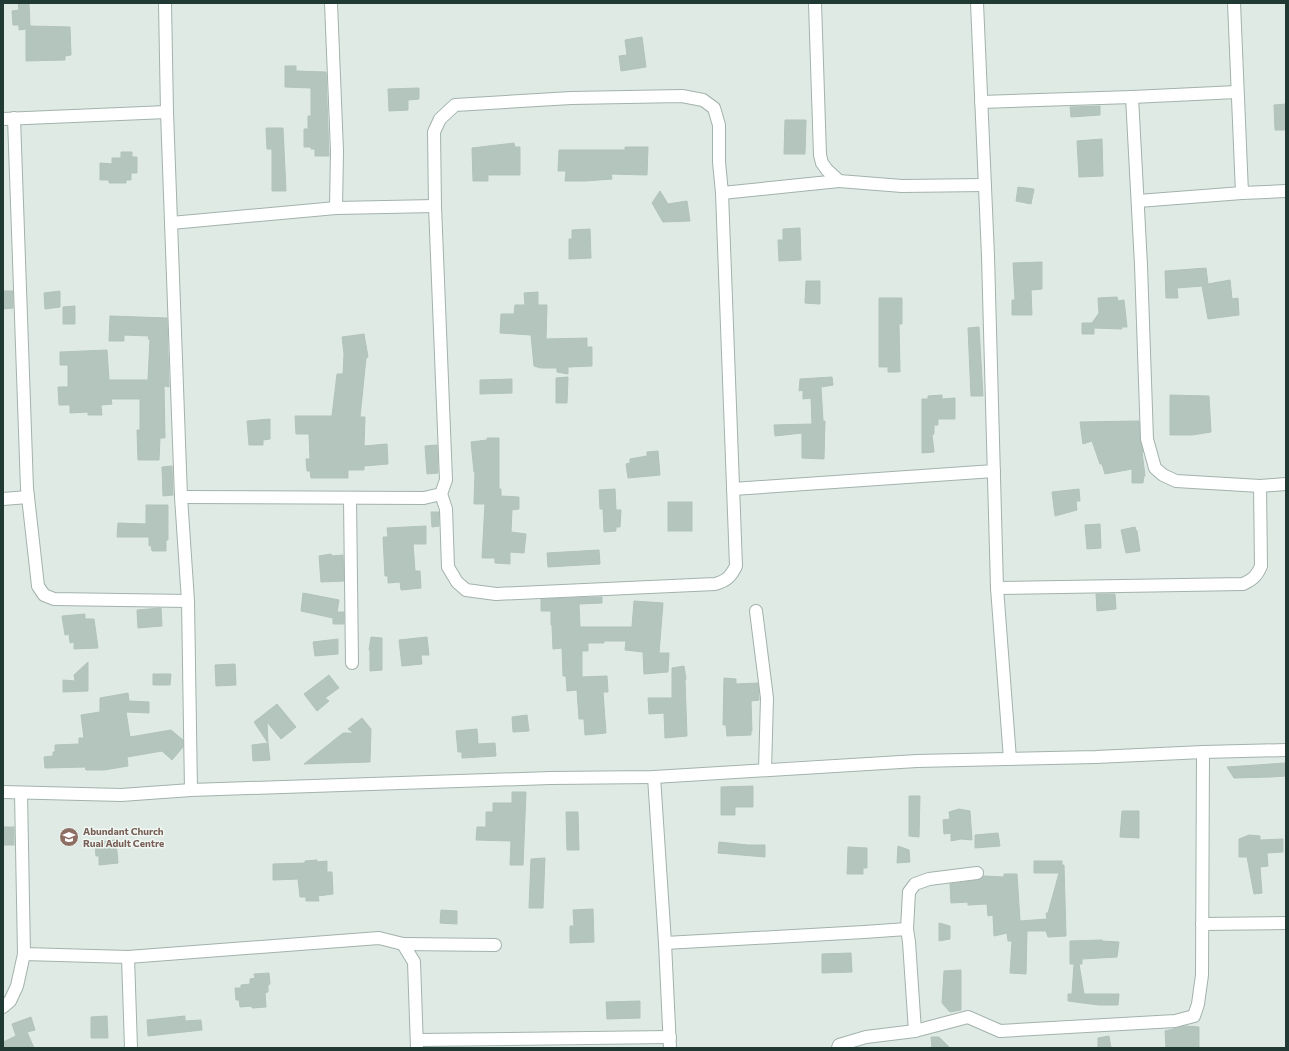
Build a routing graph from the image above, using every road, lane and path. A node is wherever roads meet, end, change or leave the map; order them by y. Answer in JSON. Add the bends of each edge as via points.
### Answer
{"nodes":[{"id":1,"x":165,"y":3,"type":"edge"},
{"id":2,"x":331,"y":3,"type":"edge"},
{"id":3,"x":815,"y":3,"type":"edge"},
{"id":4,"x":977,"y":3,"type":"edge"},
{"id":5,"x":1234,"y":3,"type":"edge"},
{"id":6,"x":1237,"y":92,"type":"junction"},
{"id":7,"x":1132,"y":97,"type":"junction"},
{"id":8,"x":981,"y":102,"type":"junction"},
{"id":9,"x":167,"y":112,"type":"junction"},
{"id":10,"x":9,"y":118,"type":"edge"},
{"id":11,"x":839,"y":181,"type":"junction"},
{"id":12,"x":985,"y":185,"type":"junction"},
{"id":13,"x":1286,"y":191,"type":"edge"},
{"id":14,"x":722,"y":193,"type":"junction"},
{"id":15,"x":1242,"y":193,"type":"junction"},
{"id":16,"x":1138,"y":201,"type":"junction"},
{"id":17,"x":435,"y":206,"type":"junction"},
{"id":18,"x":336,"y":208,"type":"junction"},
{"id":19,"x":172,"y":224,"type":"junction"},
{"id":20,"x":994,"y":471,"type":"junction"},
{"id":21,"x":1286,"y":484,"type":"edge"},
{"id":22,"x":1260,"y":486,"type":"junction"},
{"id":23,"x":733,"y":489,"type":"junction"},
{"id":24,"x":441,"y":494,"type":"junction"},
{"id":25,"x":28,"y":497,"type":"junction"},
{"id":26,"x":181,"y":497,"type":"junction"},
{"id":27,"x":3,"y":498,"type":"edge"},
{"id":28,"x":350,"y":498,"type":"junction"},
{"id":29,"x":997,"y":588,"type":"junction"},
{"id":30,"x":188,"y":601,"type":"junction"},
{"id":31,"x":756,"y":611,"type":"dead end"},
{"id":32,"x":352,"y":663,"type":"dead end"},
{"id":33,"x":1286,"y":750,"type":"edge"},
{"id":34,"x":1203,"y":752,"type":"junction"},
{"id":35,"x":1010,"y":759,"type":"junction"},
{"id":36,"x":765,"y":770,"type":"junction"},
{"id":37,"x":654,"y":777,"type":"junction"},
{"id":38,"x":191,"y":790,"type":"junction"},
{"id":39,"x":3,"y":792,"type":"edge"},
{"id":40,"x":21,"y":793,"type":"junction"},
{"id":41,"x":977,"y":873,"type":"dead end"},
{"id":42,"x":1202,"y":924,"type":"junction"},
{"id":43,"x":1286,"y":924,"type":"edge"},
{"id":44,"x":907,"y":929,"type":"junction"},
{"id":45,"x":665,"y":942,"type":"junction"},
{"id":46,"x":404,"y":944,"type":"junction"},
{"id":47,"x":495,"y":945,"type":"dead end"},
{"id":48,"x":24,"y":954,"type":"junction"},
{"id":49,"x":128,"y":957,"type":"junction"},
{"id":50,"x":3,"y":1007,"type":"edge"},
{"id":51,"x":915,"y":1031,"type":"junction"},
{"id":52,"x":670,"y":1043,"type":"edge"},
{"id":53,"x":417,"y":1044,"type":"edge"},
{"id":54,"x":131,"y":1048,"type":"edge"},
{"id":55,"x":838,"y":1048,"type":"edge"}],
"edges":[{"from":1,"to":9,"type":"street"},
{"from":2,"to":18,"type":"street","via":[[338,151]]},
{"from":3,"to":11,"type":"street","via":[[820,155],[827,170]]},
{"from":4,"to":8,"type":"street"},
{"from":5,"to":6,"type":"street"},
{"from":6,"to":7,"type":"street"},
{"from":6,"to":15,"type":"street"},
{"from":7,"to":8,"type":"street"},
{"from":7,"to":16,"type":"street"},
{"from":8,"to":12,"type":"street"},
{"from":9,"to":10,"type":"street"},
{"from":9,"to":19,"type":"street"},
{"from":10,"to":25,"type":"street"},
{"from":11,"to":12,"type":"street","via":[[902,186]]},
{"from":11,"to":14,"type":"street"},
{"from":12,"to":20,"type":"street"},
{"from":13,"to":15,"type":"street"},
{"from":14,"to":17,"type":"street","via":[[719,125],[714,108],[703,100],[682,96],[571,98],[455,105],[440,119],[434,132]]},
{"from":14,"to":23,"type":"street"},
{"from":15,"to":16,"type":"street"},
{"from":16,"to":22,"type":"street","via":[[1147,439],[1155,468],[1176,481]]},
{"from":17,"to":18,"type":"street"},
{"from":17,"to":24,"type":"street","via":[[446,480]]},
{"from":18,"to":19,"type":"street"},
{"from":19,"to":26,"type":"street"},
{"from":20,"to":23,"type":"street"},
{"from":20,"to":29,"type":"street"},
{"from":21,"to":22,"type":"street"},
{"from":22,"to":29,"type":"street","via":[[1261,566],[1252,579],[1243,584]]},
{"from":23,"to":24,"type":"street","via":[[736,566],[729,578],[722,582],[496,594],[466,590],[457,582],[448,567],[446,509]]},
{"from":24,"to":28,"type":"street","via":[[424,498]]},
{"from":25,"to":27,"type":"street"},
{"from":25,"to":30,"type":"street","via":[[38,586],[44,595],[54,599]]},
{"from":26,"to":28,"type":"street"},
{"from":26,"to":30,"type":"street"},
{"from":28,"to":32,"type":"street"},
{"from":29,"to":35,"type":"street"},
{"from":30,"to":38,"type":"street"},
{"from":31,"to":36,"type":"street","via":[[767,698]]},
{"from":33,"to":34,"type":"street"},
{"from":34,"to":35,"type":"street"},
{"from":34,"to":42,"type":"street"},
{"from":35,"to":36,"type":"street","via":[[917,761]]},
{"from":36,"to":37,"type":"street"},
{"from":37,"to":38,"type":"street"},
{"from":37,"to":45,"type":"street"},
{"from":38,"to":40,"type":"street","via":[[121,795]]},
{"from":39,"to":40,"type":"street"},
{"from":40,"to":48,"type":"street"},
{"from":41,"to":44,"type":"street","via":[[929,879],[915,884],[909,892]]},
{"from":42,"to":43,"type":"street"},
{"from":42,"to":51,"type":"street","via":[[1202,975],[1194,1016],[1175,1021],[1000,1031],[968,1017]]},
{"from":44,"to":45,"type":"street"},
{"from":44,"to":51,"type":"street"},
{"from":45,"to":52,"type":"street"},
{"from":46,"to":47,"type":"street"},
{"from":46,"to":49,"type":"street","via":[[379,938]]},
{"from":46,"to":53,"type":"street","via":[[414,962]]},
{"from":48,"to":49,"type":"street"},
{"from":48,"to":50,"type":"street","via":[[17,986],[10,1001]]},
{"from":49,"to":54,"type":"street"},
{"from":51,"to":55,"type":"street","via":[[866,1037],[839,1045]]},
{"from":52,"to":53,"type":"street"}]}
